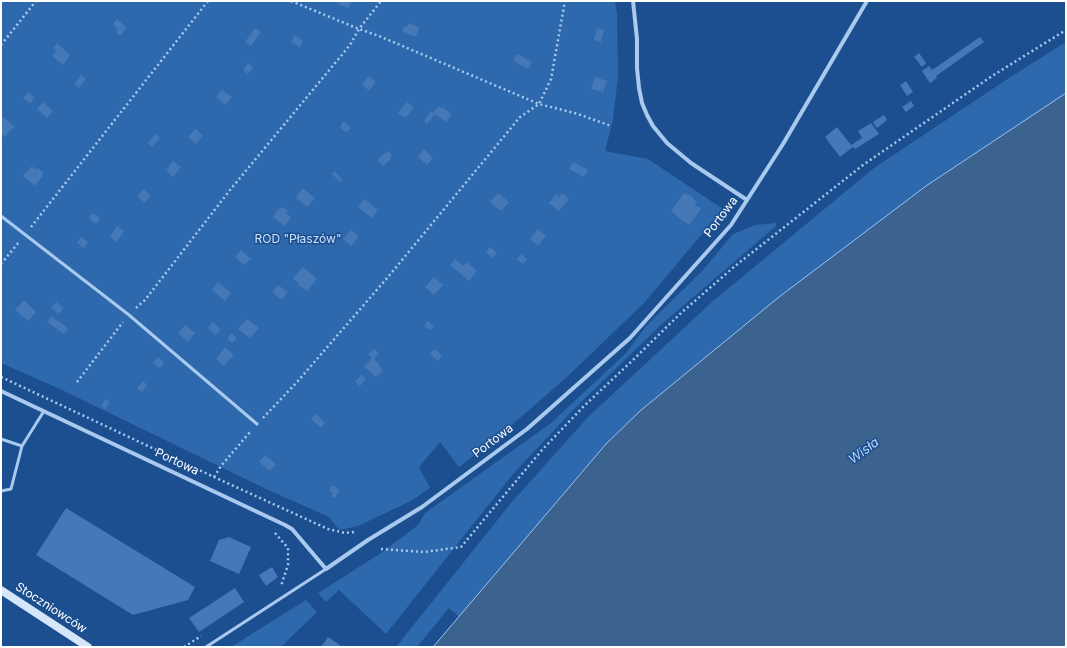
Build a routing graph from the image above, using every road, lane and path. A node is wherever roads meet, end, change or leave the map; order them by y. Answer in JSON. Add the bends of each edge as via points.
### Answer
{"nodes":[{"id":1,"x":36,"y":1,"type":"edge"},
{"id":2,"x":208,"y":1,"type":"edge"},
{"id":3,"x":291,"y":1,"type":"edge"},
{"id":4,"x":381,"y":1,"type":"edge"},
{"id":5,"x":565,"y":1,"type":"edge"},
{"id":6,"x":633,"y":1,"type":"edge"},
{"id":7,"x":866,"y":1,"type":"edge"},
{"id":8,"x":359,"y":29,"type":"junction"},
{"id":9,"x":1066,"y":30,"type":"edge"},
{"id":10,"x":1,"y":45,"type":"edge"},
{"id":11,"x":539,"y":104,"type":"junction"},
{"id":12,"x":611,"y":126,"type":"dead end"},
{"id":13,"x":747,"y":200,"type":"junction"},
{"id":14,"x":1,"y":216,"type":"edge"},
{"id":15,"x":25,"y":235,"type":"junction"},
{"id":16,"x":1,"y":264,"type":"edge"},
{"id":17,"x":129,"y":315,"type":"junction"},
{"id":18,"x":1,"y":377,"type":"edge"},
{"id":19,"x":77,"y":382,"type":"dead end"},
{"id":20,"x":1,"y":391,"type":"edge"},
{"id":21,"x":44,"y":411,"type":"junction"},
{"id":22,"x":257,"y":424,"type":"junction"},
{"id":23,"x":1,"y":439,"type":"edge"},
{"id":24,"x":22,"y":446,"type":"junction"},
{"id":25,"x":214,"y":477,"type":"junction"},
{"id":26,"x":1,"y":491,"type":"edge"},
{"id":27,"x":268,"y":530,"type":"dead end"},
{"id":28,"x":355,"y":532,"type":"dead end"},
{"id":29,"x":381,"y":549,"type":"dead end"},
{"id":30,"x":326,"y":569,"type":"junction"},
{"id":31,"x":281,"y":588,"type":"dead end"},
{"id":32,"x":1,"y":590,"type":"edge"},
{"id":33,"x":203,"y":635,"type":"dead end"},
{"id":34,"x":88,"y":647,"type":"edge"},
{"id":35,"x":184,"y":647,"type":"edge"},
{"id":36,"x":206,"y":647,"type":"edge"}],
"edges":[{"from":1,"to":10,"type":"path"},
{"from":2,"to":15,"type":"path"},
{"from":3,"to":8,"type":"path"},
{"from":4,"to":8,"type":"path"},
{"from":5,"to":11,"type":"path","via":[[551,79]]},
{"from":6,"to":13,"type":"street","via":[[639,88],[642,103],[653,126],[667,143],[691,163]]},
{"from":7,"to":13,"type":"street","name":"Portowa","via":[[783,144]]},
{"from":8,"to":11,"type":"path"},
{"from":8,"to":17,"type":"path","via":[[350,45],[230,190],[145,300]]},
{"from":9,"to":29,"type":"path","via":[[992,76],[863,164],[735,266],[681,313],[584,406],[542,450],[461,547],[424,552]]},
{"from":11,"to":12,"type":"path"},
{"from":11,"to":22,"type":"path","via":[[520,117],[378,288]]},
{"from":13,"to":30,"type":"street","name":"Portowa","via":[[731,225],[630,338],[527,429],[422,506]]},
{"from":14,"to":15,"type":"lane"},
{"from":15,"to":16,"type":"path"},
{"from":15,"to":17,"type":"lane"},
{"from":17,"to":19,"type":"path"},
{"from":17,"to":22,"type":"lane"},
{"from":18,"to":25,"type":"path"},
{"from":20,"to":21,"type":"street","name":"Portowa"},
{"from":21,"to":24,"type":"lane"},
{"from":21,"to":30,"type":"street","name":"Portowa","via":[[285,524]]},
{"from":22,"to":25,"type":"path","via":[[220,466]]},
{"from":23,"to":24,"type":"lane"},
{"from":24,"to":26,"type":"lane","via":[[12,489]]},
{"from":25,"to":28,"type":"path","via":[[328,529],[345,533]]},
{"from":27,"to":31,"type":"path","via":[[276,534],[288,548],[288,565]]},
{"from":30,"to":36,"type":"lane"},
{"from":32,"to":34,"type":"street","name":"Stoczniowców"},
{"from":33,"to":35,"type":"path"}]}
